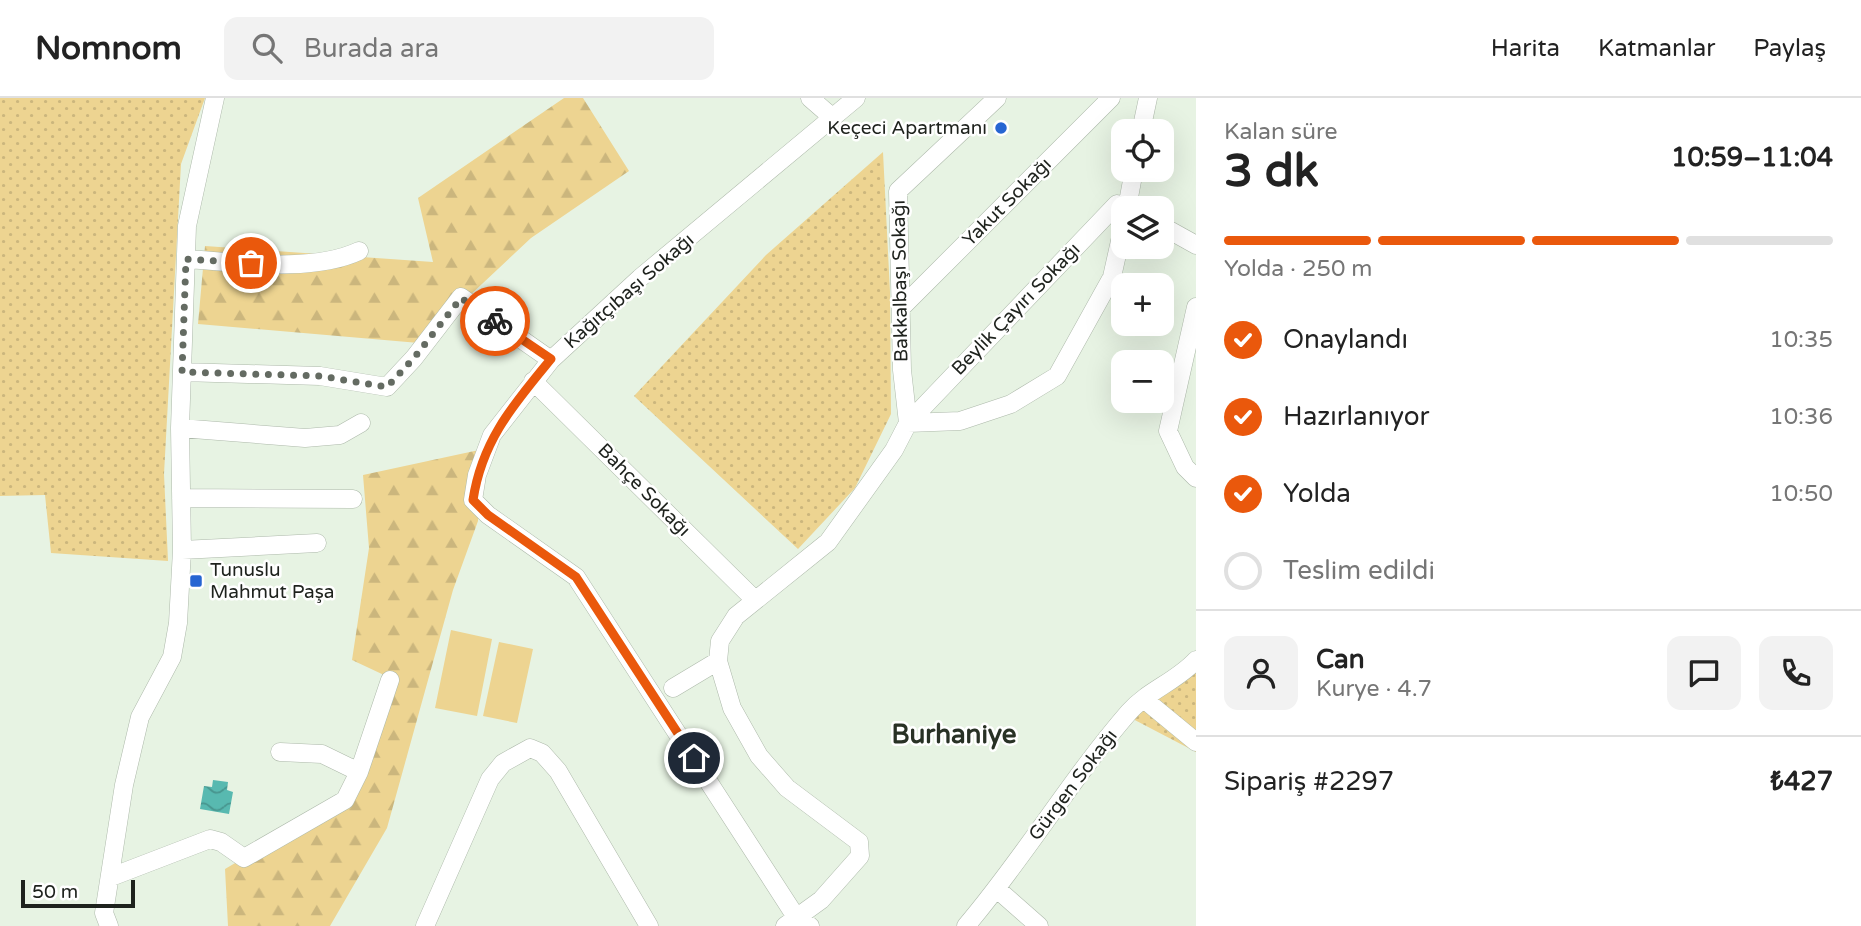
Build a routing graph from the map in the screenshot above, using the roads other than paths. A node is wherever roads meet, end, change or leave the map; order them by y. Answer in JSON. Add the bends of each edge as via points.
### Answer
{"nodes":[{"id":1,"x":215,"y":98,"type":"edge"},
{"id":2,"x":810,"y":98,"type":"edge"},
{"id":3,"x":856,"y":98,"type":"edge"},
{"id":4,"x":997,"y":98,"type":"edge"},
{"id":5,"x":1111,"y":98,"type":"edge"},
{"id":6,"x":1148,"y":98,"type":"edge"},
{"id":7,"x":833,"y":118,"type":"junction"},
{"id":8,"x":1144,"y":119,"type":"edge"},
{"id":9,"x":1111,"y":209,"type":"edge"},
{"id":10,"x":1174,"y":233,"type":"edge"},
{"id":11,"x":1196,"y":245,"type":"edge"},
{"id":12,"x":359,"y":251,"type":"dead end"},
{"id":13,"x":186,"y":259,"type":"junction"},
{"id":14,"x":1116,"y":259,"type":"edge"},
{"id":15,"x":902,"y":307,"type":"junction"},
{"id":16,"x":1196,"y":307,"type":"edge"},
{"id":17,"x":551,"y":359,"type":"junction"},
{"id":18,"x":182,"y":372,"type":"junction"},
{"id":19,"x":533,"y":381,"type":"junction"},
{"id":20,"x":361,"y":423,"type":"dead end"},
{"id":21,"x":908,"y":423,"type":"junction"},
{"id":22,"x":180,"y":428,"type":"junction"},
{"id":23,"x":1196,"y":478,"type":"edge"},
{"id":24,"x":181,"y":498,"type":"junction"},
{"id":25,"x":353,"y":499,"type":"dead end"},
{"id":26,"x":317,"y":543,"type":"dead end"},
{"id":27,"x":182,"y":550,"type":"junction"},
{"id":28,"x":754,"y":599,"type":"junction"},
{"id":29,"x":718,"y":661,"type":"junction"},
{"id":30,"x":1192,"y":671,"type":"edge"},
{"id":31,"x":390,"y":680,"type":"dead end"},
{"id":32,"x":673,"y":688,"type":"dead end"},
{"id":33,"x":1144,"y":700,"type":"junction"},
{"id":34,"x":1196,"y":741,"type":"edge"},
{"id":35,"x":280,"y":752,"type":"dead end"},
{"id":36,"x":359,"y":772,"type":"junction"},
{"id":37,"x":111,"y":877,"type":"junction"},
{"id":38,"x":997,"y":889,"type":"junction"},
{"id":39,"x":102,"y":922,"type":"edge"},
{"id":40,"x":797,"y":923,"type":"edge"},
{"id":41,"x":425,"y":926,"type":"edge"},
{"id":42,"x":649,"y":926,"type":"edge"},
{"id":43,"x":966,"y":926,"type":"edge"},
{"id":44,"x":1039,"y":926,"type":"edge"}],
"edges":[{"from":1,"to":13,"type":"street","via":[[187,226]]},
{"from":2,"to":7,"type":"street"},
{"from":3,"to":7,"type":"street","name":"Kağıtçıbaşı Sokağı"},
{"from":4,"to":15,"type":"street","name":"Bakkalbaşı Sokağı","via":[[898,191]]},
{"from":5,"to":15,"type":"street","name":"Yakut Sokağı"},
{"from":6,"to":8,"type":"street"},
{"from":7,"to":17,"type":"street","name":"Kağıtçıbaşı Sokağı","via":[[640,278]]},
{"from":9,"to":21,"type":"street","name":"Beylik Çayırı Sokağı"},
{"from":10,"to":11,"type":"street"},
{"from":12,"to":13,"type":"street","via":[[342,259],[272,264]]},
{"from":13,"to":18,"type":"street"},
{"from":14,"to":21,"type":"street","via":[[1112,277],[1056,376],[1011,404],[947,423]]},
{"from":15,"to":21,"type":"street","name":"Bakkalbaşı Sokağı"},
{"from":16,"to":23,"type":"street","via":[[1168,431],[1185,467]]},
{"from":17,"to":18,"type":"street","via":[[461,298],[387,387],[320,376]]},
{"from":17,"to":19,"type":"street","name":"Kağıtçıbaşı Sokağı"},
{"from":18,"to":22,"type":"street"},
{"from":19,"to":28,"type":"street","name":"Bahçe Sokağı"},
{"from":19,"to":40,"type":"street","name":"Kağıtçıbaşı Sokağı","via":[[492,435],[473,500],[576,577]]},
{"from":20,"to":22,"type":"street","via":[[340,435],[305,438]]},
{"from":21,"to":28,"type":"street","via":[[828,542]]},
{"from":22,"to":24,"type":"street"},
{"from":24,"to":25,"type":"street"},
{"from":24,"to":27,"type":"street"},
{"from":26,"to":27,"type":"street"},
{"from":27,"to":37,"type":"street","via":[[172,657],[140,717],[124,785]]},
{"from":28,"to":29,"type":"street","via":[[720,641]]},
{"from":29,"to":32,"type":"street"},
{"from":29,"to":40,"type":"street","via":[[732,708],[759,756],[786,788],[859,842],[860,856]]},
{"from":30,"to":33,"type":"street","name":"Gürgen Sokağı"},
{"from":31,"to":36,"type":"street"},
{"from":33,"to":34,"type":"street"},
{"from":33,"to":38,"type":"street","name":"Gürgen Sokağı","via":[[1131,709],[1067,788]]},
{"from":35,"to":36,"type":"street","via":[[322,754]]},
{"from":36,"to":37,"type":"street","via":[[345,800],[244,858],[210,839]]},
{"from":37,"to":39,"type":"street"},
{"from":38,"to":43,"type":"street","name":"Gürgen Sokağı"},
{"from":38,"to":44,"type":"street"},
{"from":41,"to":42,"type":"street","via":[[490,779],[503,763],[530,748],[542,753],[558,771]]}]}
